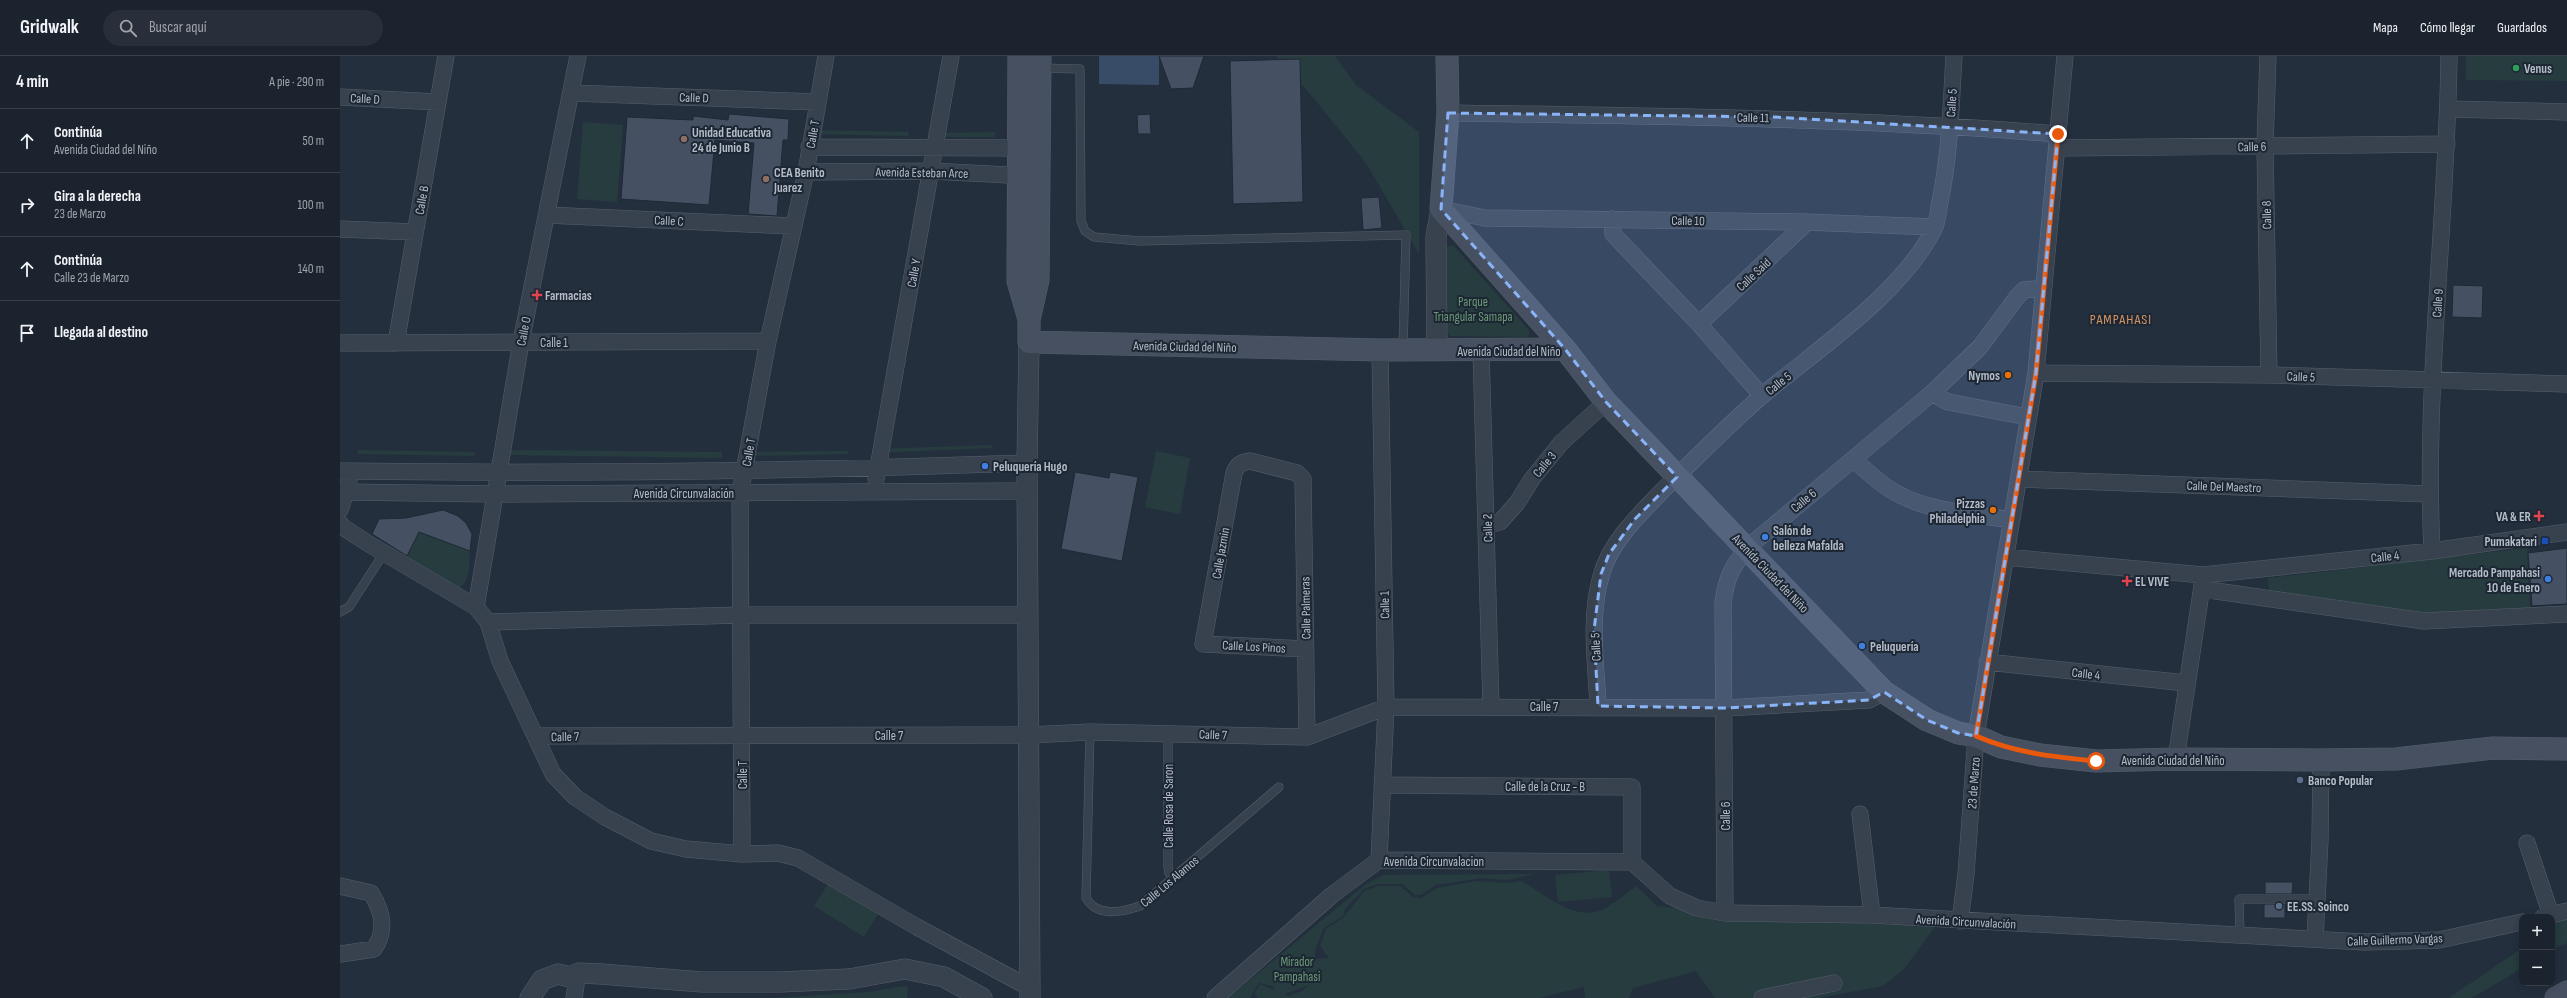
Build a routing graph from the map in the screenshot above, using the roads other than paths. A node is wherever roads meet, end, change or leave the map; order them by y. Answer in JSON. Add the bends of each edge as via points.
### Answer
{"nodes":[{"id":1,"x":446,"y":56,"type":"edge"},
{"id":2,"x":578,"y":56,"type":"edge"},
{"id":3,"x":826,"y":56,"type":"edge"},
{"id":4,"x":951,"y":56,"type":"edge"},
{"id":5,"x":1020,"y":56,"type":"edge"},
{"id":6,"x":1447,"y":56,"type":"edge"},
{"id":7,"x":1954,"y":56,"type":"edge"},
{"id":8,"x":2065,"y":56,"type":"edge"},
{"id":9,"x":2268,"y":56,"type":"edge"},
{"id":10,"x":2450,"y":56,"type":"edge"},
{"id":11,"x":1040,"y":62,"type":"edge"},
{"id":12,"x":571,"y":93,"type":"junction"},
{"id":13,"x":340,"y":97,"type":"edge"},
{"id":14,"x":438,"y":102,"type":"junction"},
{"id":15,"x":818,"y":102,"type":"junction"},
{"id":16,"x":2449,"y":110,"type":"junction"},
{"id":17,"x":2567,"y":112,"type":"edge"},
{"id":18,"x":1448,"y":113,"type":"junction"},
{"id":19,"x":1950,"y":125,"type":"junction"},
{"id":20,"x":2057,"y":141,"type":"junction"},
{"id":21,"x":2447,"y":144,"type":"junction"},
{"id":22,"x":935,"y":146,"type":"junction"},
{"id":23,"x":2265,"y":146,"type":"junction"},
{"id":24,"x":809,"y":147,"type":"junction"},
{"id":25,"x":1029,"y":148,"type":"junction"},
{"id":26,"x":931,"y":171,"type":"junction"},
{"id":27,"x":806,"y":172,"type":"junction"},
{"id":28,"x":1029,"y":176,"type":"junction"},
{"id":29,"x":1441,"y":209,"type":"junction"},
{"id":30,"x":546,"y":215,"type":"junction"},
{"id":31,"x":1612,"y":219,"type":"junction"},
{"id":32,"x":1804,"y":222,"type":"junction"},
{"id":33,"x":793,"y":226,"type":"junction"},
{"id":34,"x":1935,"y":227,"type":"junction"},
{"id":35,"x":340,"y":229,"type":"edge"},
{"id":36,"x":415,"y":232,"type":"junction"},
{"id":37,"x":2043,"y":288,"type":"junction"},
{"id":38,"x":1699,"y":324,"type":"junction"},
{"id":39,"x":768,"y":341,"type":"junction"},
{"id":40,"x":521,"y":342,"type":"junction"},
{"id":41,"x":1029,"y":342,"type":"junction"},
{"id":42,"x":340,"y":343,"type":"edge"},
{"id":43,"x":396,"y":343,"type":"junction"},
{"id":44,"x":1565,"y":349,"type":"junction"},
{"id":45,"x":1380,"y":350,"type":"junction"},
{"id":46,"x":1403,"y":350,"type":"junction"},
{"id":47,"x":1437,"y":350,"type":"junction"},
{"id":48,"x":1481,"y":350,"type":"junction"},
{"id":49,"x":2036,"y":373,"type":"junction"},
{"id":50,"x":2269,"y":375,"type":"junction"},
{"id":51,"x":2432,"y":379,"type":"junction"},
{"id":52,"x":2567,"y":384,"type":"edge"},
{"id":53,"x":1932,"y":393,"type":"junction"},
{"id":54,"x":1762,"y":396,"type":"junction"},
{"id":55,"x":1606,"y":402,"type":"junction"},
{"id":56,"x":2028,"y":417,"type":"junction"},
{"id":57,"x":1852,"y":459,"type":"junction"},
{"id":58,"x":1027,"y":463,"type":"junction"},
{"id":59,"x":1240,"y":464,"type":"joint"},
{"id":60,"x":878,"y":468,"type":"junction"},
{"id":61,"x":745,"y":469,"type":"junction"},
{"id":62,"x":347,"y":471,"type":"edge"},
{"id":63,"x":499,"y":473,"type":"junction"},
{"id":64,"x":1677,"y":477,"type":"junction"},
{"id":65,"x":2019,"y":479,"type":"junction"},
{"id":66,"x":874,"y":490,"type":"junction"},
{"id":67,"x":1027,"y":490,"type":"junction"},
{"id":68,"x":342,"y":492,"type":"edge"},
{"id":69,"x":740,"y":493,"type":"junction"},
{"id":70,"x":496,"y":494,"type":"junction"},
{"id":71,"x":2429,"y":494,"type":"junction"},
{"id":72,"x":340,"y":510,"type":"edge"},
{"id":73,"x":2011,"y":520,"type":"junction"},
{"id":74,"x":340,"y":523,"type":"edge"},
{"id":75,"x":1487,"y":526,"type":"junction"},
{"id":76,"x":2567,"y":532,"type":"edge"},
{"id":77,"x":1747,"y":548,"type":"junction"},
{"id":78,"x":2432,"y":551,"type":"junction"},
{"id":79,"x":384,"y":553,"type":"junction"},
{"id":80,"x":2005,"y":557,"type":"junction"},
{"id":81,"x":2203,"y":582,"type":"junction"},
{"id":82,"x":476,"y":607,"type":"junction"},
{"id":83,"x":340,"y":612,"type":"edge"},
{"id":84,"x":2567,"y":614,"type":"edge"},
{"id":85,"x":741,"y":615,"type":"junction"},
{"id":86,"x":1029,"y":615,"type":"junction"},
{"id":87,"x":488,"y":622,"type":"junction"},
{"id":88,"x":1203,"y":644,"type":"joint"},
{"id":89,"x":1306,"y":649,"type":"junction"},
{"id":90,"x":1987,"y":662,"type":"junction"},
{"id":91,"x":2186,"y":683,"type":"junction"},
{"id":92,"x":1884,"y":692,"type":"junction"},
{"id":93,"x":1491,"y":706,"type":"junction"},
{"id":94,"x":1598,"y":706,"type":"junction"},
{"id":95,"x":1386,"y":707,"type":"junction"},
{"id":96,"x":1725,"y":708,"type":"junction"},
{"id":97,"x":1090,"y":732,"type":"junction"},
{"id":98,"x":1168,"y":733,"type":"junction"},
{"id":99,"x":741,"y":735,"type":"junction"},
{"id":100,"x":1030,"y":735,"type":"junction"},
{"id":101,"x":535,"y":736,"type":"junction"},
{"id":102,"x":1976,"y":736,"type":"junction"},
{"id":103,"x":1307,"y":737,"type":"junction"},
{"id":104,"x":2567,"y":749,"type":"edge"},
{"id":105,"x":2176,"y":759,"type":"junction"},
{"id":106,"x":2321,"y":760,"type":"junction"},
{"id":107,"x":1382,"y":785,"type":"junction"},
{"id":108,"x":1279,"y":787,"type":"dead end"},
{"id":109,"x":1860,"y":814,"type":"dead end"},
{"id":110,"x":2527,"y":843,"type":"dead end"},
{"id":111,"x":742,"y":854,"type":"junction"},
{"id":112,"x":1379,"y":860,"type":"junction"},
{"id":113,"x":1632,"y":862,"type":"junction"},
{"id":114,"x":1173,"y":878,"type":"junction"},
{"id":115,"x":340,"y":886,"type":"edge"},
{"id":116,"x":2318,"y":899,"type":"junction"},
{"id":117,"x":2567,"y":911,"type":"edge"},
{"id":118,"x":1725,"y":913,"type":"junction"},
{"id":119,"x":2546,"y":914,"type":"edge"},
{"id":120,"x":2555,"y":914,"type":"edge"},
{"id":121,"x":1872,"y":916,"type":"junction"},
{"id":122,"x":1960,"y":921,"type":"junction"},
{"id":123,"x":2519,"y":923,"type":"edge"},
{"id":124,"x":2240,"y":935,"type":"junction"},
{"id":125,"x":2315,"y":939,"type":"junction"},
{"id":126,"x":340,"y":954,"type":"edge"},
{"id":127,"x":570,"y":977,"type":"junction"},
{"id":128,"x":1834,"y":983,"type":"dead end"},
{"id":129,"x":2567,"y":992,"type":"edge"},
{"id":130,"x":1030,"y":993,"type":"edge"},
{"id":131,"x":530,"y":998,"type":"edge"},
{"id":132,"x":574,"y":998,"type":"edge"},
{"id":133,"x":982,"y":998,"type":"edge"},
{"id":134,"x":1215,"y":998,"type":"edge"},
{"id":135,"x":1762,"y":998,"type":"edge"},
{"id":136,"x":2556,"y":998,"type":"edge"}],
"edges":[{"from":1,"to":14,"type":"street","name":"Calle B"},
{"from":2,"to":12,"type":"street","name":"Calle O"},
{"from":3,"to":15,"type":"street","name":"Calle T"},
{"from":4,"to":22,"type":"street","name":"Calle Y"},
{"from":5,"to":25,"type":"main road"},
{"from":6,"to":18,"type":"main road"},
{"from":7,"to":19,"type":"street","name":"Calle 5"},
{"from":8,"to":20,"type":"street","name":"23 de Marzo"},
{"from":9,"to":23,"type":"street","name":"Calle 8"},
{"from":10,"to":16,"type":"street","name":"Calle 9"},
{"from":11,"to":25,"type":"main road"},
{"from":11,"to":46,"type":"lane","via":[[1080,69],[1081,221],[1085,231],[1094,237],[1140,241],[1406,235]]},
{"from":12,"to":15,"type":"street","name":"Calle D"},
{"from":12,"to":30,"type":"street","name":"Calle O"},
{"from":13,"to":14,"type":"street","name":"Calle D"},
{"from":14,"to":36,"type":"street","name":"Calle B"},
{"from":15,"to":24,"type":"street","name":"Calle T"},
{"from":16,"to":17,"type":"street"},
{"from":16,"to":21,"type":"street","name":"Calle 9"},
{"from":18,"to":19,"type":"street","name":"Calle 11","via":[[1774,117]]},
{"from":18,"to":29,"type":"main road"},
{"from":19,"to":20,"type":"street","name":"Calle 11"},
{"from":19,"to":34,"type":"street","name":"Calle 5"},
{"from":20,"to":23,"type":"street","name":"Calle 6"},
{"from":20,"to":37,"type":"street","name":"23 de Marzo"},
{"from":21,"to":23,"type":"street","name":"Calle 6"},
{"from":21,"to":51,"type":"street","name":"Calle 9"},
{"from":22,"to":24,"type":"street","name":"Avenida Esteban Arce"},
{"from":22,"to":25,"type":"street","name":"Avenida Esteban Arce"},
{"from":22,"to":26,"type":"street","name":"Calle Y"},
{"from":23,"to":50,"type":"street","name":"Calle 8"},
{"from":24,"to":27,"type":"street","name":"Calle T"},
{"from":25,"to":28,"type":"main road"},
{"from":26,"to":27,"type":"street","name":"Avenida Esteban Arce"},
{"from":26,"to":28,"type":"street","name":"Avenida Esteban Arce"},
{"from":26,"to":60,"type":"street","name":"Calle Y"},
{"from":27,"to":33,"type":"street","name":"Calle T"},
{"from":28,"to":41,"type":"main road","via":[[1018,281],[1029,320]]},
{"from":29,"to":31,"type":"street","name":"Calle 10","via":[[1485,218]]},
{"from":29,"to":44,"type":"main road"},
{"from":29,"to":47,"type":"street","via":[[1436,237]]},
{"from":30,"to":33,"type":"street","name":"Calle C"},
{"from":30,"to":40,"type":"street","name":"Calle O"},
{"from":31,"to":32,"type":"street","name":"Calle 10"},
{"from":31,"to":38,"type":"street","via":[[1613,234]]},
{"from":32,"to":34,"type":"street","name":"Calle 10"},
{"from":32,"to":38,"type":"street","name":"Calle Said","via":[[1802,227]]},
{"from":33,"to":39,"type":"street","name":"Calle T"},
{"from":34,"to":54,"type":"street","name":"Calle 5","via":[[1924,245],[1885,293]]},
{"from":35,"to":36,"type":"street"},
{"from":36,"to":43,"type":"street","name":"Calle B"},
{"from":37,"to":49,"type":"street","name":"23 de Marzo"},
{"from":37,"to":53,"type":"street","name":"Calle 6","via":[[2024,290],[2017,296],[1980,347]]},
{"from":38,"to":54,"type":"street"},
{"from":39,"to":40,"type":"street","name":"Calle 1"},
{"from":39,"to":61,"type":"street","name":"Calle T"},
{"from":40,"to":43,"type":"street","name":"Calle 1"},
{"from":40,"to":63,"type":"street","name":"Calle O"},
{"from":41,"to":45,"type":"main road","name":"Avenida Ciudad del Niño"},
{"from":41,"to":58,"type":"street"},
{"from":42,"to":43,"type":"street","name":"Calle 1"},
{"from":44,"to":48,"type":"main road","name":"Avenida Ciudad del Niño"},
{"from":44,"to":55,"type":"main road","name":"Avenida Ciudad del Niño"},
{"from":45,"to":46,"type":"main road","name":"Avenida Ciudad del Niño"},
{"from":45,"to":95,"type":"street","name":"Calle 1"},
{"from":46,"to":47,"type":"main road","name":"Avenida Ciudad del Niño"},
{"from":47,"to":48,"type":"main road","name":"Avenida Ciudad del Niño"},
{"from":48,"to":75,"type":"street","name":"Calle 2"},
{"from":49,"to":50,"type":"street","name":"Calle 5"},
{"from":49,"to":56,"type":"street","name":"23 de Marzo"},
{"from":50,"to":51,"type":"street","name":"Calle 5"},
{"from":51,"to":52,"type":"street","name":"Calle 5"},
{"from":51,"to":71,"type":"street","name":"Calle 9"},
{"from":53,"to":56,"type":"street","via":[[1948,402]]},
{"from":53,"to":57,"type":"street","name":"Calle 6"},
{"from":54,"to":64,"type":"street","name":"Calle 5"},
{"from":55,"to":64,"type":"main road","name":"Avenida Ciudad del Niño"},
{"from":55,"to":75,"type":"street","name":"Calle 3","via":[[1561,443],[1500,522]]},
{"from":56,"to":65,"type":"street","name":"23 de Marzo"},
{"from":57,"to":73,"type":"street","via":[[1886,487],[1912,500],[1934,507]]},
{"from":57,"to":77,"type":"street","name":"Calle 6"},
{"from":58,"to":60,"type":"street","name":"Avenida Circunvalación"},
{"from":58,"to":67,"type":"street"},
{"from":59,"to":88,"type":"street","name":"Calle Jazmin","via":[[1234,473]]},
{"from":59,"to":89,"type":"street","name":"Calle Palmeras","via":[[1250,461],[1297,473],[1302,479]]},
{"from":60,"to":61,"type":"street","name":"Avenida Circunvalación"},
{"from":60,"to":66,"type":"street","name":"Calle Y"},
{"from":61,"to":63,"type":"street","name":"Avenida Circunvalación"},
{"from":61,"to":69,"type":"street","name":"Calle T"},
{"from":62,"to":63,"type":"street","name":"Avenida Circunvalación"},
{"from":62,"to":68,"type":"street"},
{"from":63,"to":70,"type":"street","name":"Calle O"},
{"from":64,"to":77,"type":"main road","name":"Avenida Ciudad del Niño"},
{"from":64,"to":94,"type":"street","name":"Calle 5","via":[[1635,519],[1609,554],[1601,574],[1594,630]]},
{"from":65,"to":71,"type":"street","name":"Calle Del Maestro"},
{"from":65,"to":73,"type":"street","name":"23 de Marzo"},
{"from":66,"to":67,"type":"street","name":"Avenida Circunvalación"},
{"from":66,"to":69,"type":"street","name":"Avenida Circunvalación"},
{"from":67,"to":86,"type":"street"},
{"from":68,"to":70,"type":"street","name":"Avenida Circunvalación"},
{"from":68,"to":72,"type":"street"},
{"from":69,"to":70,"type":"street","name":"Avenida Circunvalación"},
{"from":69,"to":85,"type":"street","name":"Calle T"},
{"from":70,"to":82,"type":"street","name":"Calle O"},
{"from":71,"to":78,"type":"street","name":"Calle 9"},
{"from":73,"to":80,"type":"street","name":"23 de Marzo"},
{"from":74,"to":79,"type":"street"},
{"from":75,"to":93,"type":"street","name":"Calle 2"},
{"from":76,"to":78,"type":"street","name":"Calle 4"},
{"from":77,"to":92,"type":"main road","name":"Avenida Ciudad del Niño"},
{"from":77,"to":96,"type":"street","name":"Calle 6","via":[[1731,568],[1725,585]]},
{"from":78,"to":81,"type":"street","name":"Calle 4"},
{"from":79,"to":82,"type":"street"},
{"from":79,"to":83,"type":"lane","via":[[348,606]]},
{"from":80,"to":81,"type":"street","name":"Calle 4"},
{"from":80,"to":90,"type":"street","name":"23 de Marzo"},
{"from":81,"to":84,"type":"street","via":[[2424,621]]},
{"from":81,"to":91,"type":"street"},
{"from":82,"to":87,"type":"street"},
{"from":85,"to":86,"type":"street"},
{"from":85,"to":87,"type":"street"},
{"from":85,"to":99,"type":"street","name":"Calle T"},
{"from":86,"to":100,"type":"street"},
{"from":87,"to":101,"type":"street","via":[[500,661]]},
{"from":88,"to":89,"type":"street","name":"Calle Los Pinos"},
{"from":89,"to":103,"type":"street","name":"Calle Palmeras"},
{"from":90,"to":91,"type":"street","name":"Calle 4"},
{"from":90,"to":102,"type":"street","name":"23 de Marzo"},
{"from":91,"to":105,"type":"street"},
{"from":92,"to":96,"type":"street","name":"Calle 7","via":[[1869,700]]},
{"from":92,"to":102,"type":"main road","name":"Avenida Ciudad del Niño","via":[[1926,720],[1958,733]]},
{"from":93,"to":94,"type":"street","name":"Calle 7"},
{"from":93,"to":95,"type":"street","name":"Calle 7"},
{"from":94,"to":96,"type":"street","name":"Calle 7"},
{"from":95,"to":103,"type":"street","name":"Calle 7"},
{"from":95,"to":107,"type":"street","name":"Calle 1"},
{"from":96,"to":118,"type":"street","name":"Calle 6"},
{"from":97,"to":98,"type":"street","name":"Calle 7"},
{"from":97,"to":100,"type":"street","name":"Calle 7"},
{"from":97,"to":114,"type":"lane","name":"Calle Los Alamos","via":[[1086,898],[1091,905],[1102,911],[1120,912],[1140,906]]},
{"from":98,"to":103,"type":"street","name":"Calle 7"},
{"from":98,"to":114,"type":"lane","name":"Calle Rosa de Saron","via":[[1168,866]]},
{"from":99,"to":100,"type":"street","name":"Calle 7"},
{"from":99,"to":101,"type":"street","name":"Calle 7"},
{"from":99,"to":111,"type":"street","name":"Calle T"},
{"from":100,"to":130,"type":"street"},
{"from":101,"to":111,"type":"street","via":[[553,774],[575,797],[630,832],[651,841],[686,849]]},
{"from":102,"to":105,"type":"main road","name":"Avenida Ciudad del Niño","via":[[2001,747],[2040,755],[2096,761]]},
{"from":102,"to":122,"type":"street","name":"23 de Marzo"},
{"from":104,"to":106,"type":"main road","name":"Avenida Ciudad del Niño","via":[[2493,748],[2396,758]]},
{"from":105,"to":106,"type":"main road","name":"Avenida Ciudad del Niño"},
{"from":106,"to":116,"type":"street"},
{"from":107,"to":112,"type":"street","name":"Calle 1"},
{"from":107,"to":113,"type":"street","name":"Calle de la Cruz - B","via":[[1632,787]]},
{"from":108,"to":114,"type":"lane","name":"Calle Los Alamos"},
{"from":109,"to":121,"type":"street"},
{"from":110,"to":119,"type":"street"},
{"from":111,"to":130,"type":"street","via":[[778,853],[798,858]]},
{"from":112,"to":113,"type":"street","name":"Avenida Circunvalacion"},
{"from":112,"to":134,"type":"street","name":"Avenida Circunvalacion","via":[[1332,895]]},
{"from":113,"to":118,"type":"street","name":"Avenida Circunvalación","via":[[1670,896],[1697,908]]},
{"from":115,"to":126,"type":"street","via":[[371,893],[381,911],[383,925],[381,939],[374,949]]},
{"from":116,"to":124,"type":"lane","via":[[2239,899]]},
{"from":116,"to":125,"type":"street"},
{"from":117,"to":120,"type":"street"},
{"from":118,"to":121,"type":"street","name":"Avenida Circunvalación"},
{"from":121,"to":122,"type":"street","name":"Avenida Circunvalación"},
{"from":122,"to":124,"type":"street","name":"Avenida Circunvalación"},
{"from":123,"to":125,"type":"street","name":"Calle Guillermo Vargas","via":[[2438,940],[2364,942]]},
{"from":124,"to":125,"type":"street","name":"Avenida Circunvalación"},
{"from":127,"to":131,"type":"street","via":[[558,974],[549,976],[542,980]]},
{"from":127,"to":132,"type":"street","via":[[576,985]]},
{"from":127,"to":133,"type":"street","via":[[579,973],[702,982],[780,982],[849,979],[905,969],[944,977]]},
{"from":128,"to":135,"type":"street"},
{"from":129,"to":136,"type":"main road"}]}
